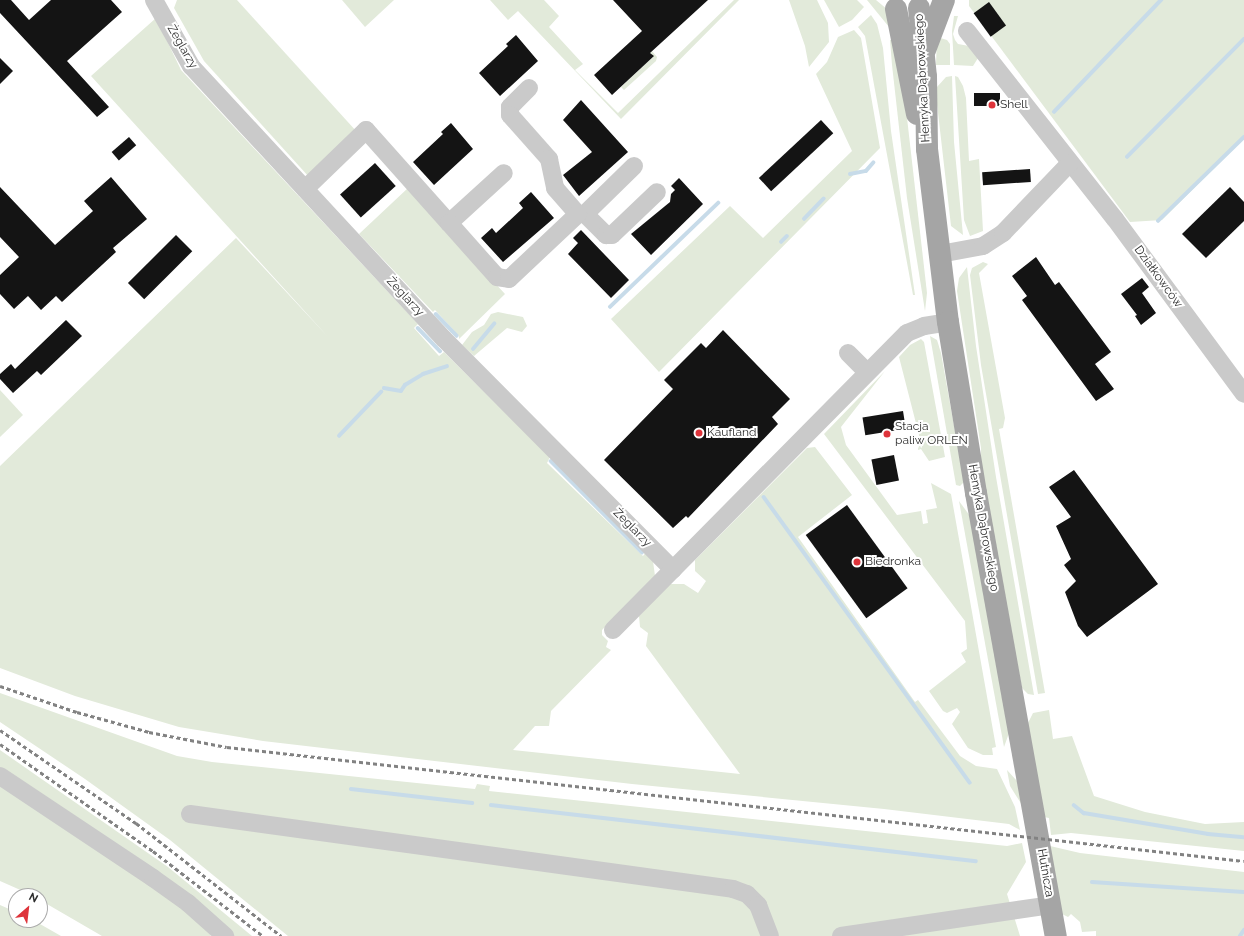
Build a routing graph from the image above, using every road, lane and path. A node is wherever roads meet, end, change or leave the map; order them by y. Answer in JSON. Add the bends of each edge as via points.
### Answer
{"nodes":[{"id":1,"x":944,"y":0,"type":"edge"},
{"id":2,"x":159,"y":2,"type":"edge"},
{"id":3,"x":925,"y":4,"type":"edge"},
{"id":4,"x":889,"y":5,"type":"edge"},
{"id":5,"x":967,"y":31,"type":"dead end"},
{"id":6,"x":924,"y":53,"type":"junction"},
{"id":7,"x":529,"y":88,"type":"dead end"},
{"id":8,"x":927,"y":149,"type":"junction"},
{"id":9,"x":1070,"y":163,"type":"junction"},
{"id":10,"x":634,"y":166,"type":"dead end"},
{"id":11,"x":504,"y":173,"type":"dead end"},
{"id":12,"x":305,"y":189,"type":"junction"},
{"id":13,"x":657,"y":192,"type":"dead end"},
{"id":14,"x":582,"y":214,"type":"junction"},
{"id":15,"x":449,"y":223,"type":"junction"},
{"id":16,"x":940,"y":254,"type":"junction"},
{"id":17,"x":948,"y":322,"type":"junction"},
{"id":18,"x":848,"y":353,"type":"dead end"},
{"id":19,"x":867,"y":372,"type":"junction"},
{"id":20,"x":1244,"y":394,"type":"edge"},
{"id":21,"x":673,"y":570,"type":"junction"},
{"id":22,"x":613,"y":630,"type":"dead end"},
{"id":23,"x":0,"y":776,"type":"edge"},
{"id":24,"x":1034,"y":810,"type":"joint"},
{"id":25,"x":190,"y":814,"type":"dead end"},
{"id":26,"x":1051,"y":905,"type":"junction"},
{"id":27,"x":865,"y":934,"type":"edge"},
{"id":28,"x":225,"y":936,"type":"edge"},
{"id":29,"x":770,"y":936,"type":"edge"},
{"id":30,"x":841,"y":936,"type":"edge"},
{"id":31,"x":1056,"y":936,"type":"edge"}],
"edges":[{"from":1,"to":6,"type":"main road"},
{"from":2,"to":12,"type":"street","name":"Żeglarzy","via":[[191,66]]},
{"from":3,"to":4,"type":"main road"},
{"from":3,"to":6,"type":"main road","name":"Henryka Dąbrowskiego"},
{"from":4,"to":8,"type":"main road","name":"Henryka Dąbrowskiego"},
{"from":5,"to":9,"type":"street","name":"Działkowców"},
{"from":6,"to":8,"type":"main road","name":"Henryka Dąbrowskiego"},
{"from":7,"to":14,"type":"street","via":[[510,107],[510,115],[549,159],[552,164],[553,184]]},
{"from":8,"to":16,"type":"main road","name":"Henryka Dąbrowskiego"},
{"from":9,"to":16,"type":"street","via":[[1003,233],[983,246]]},
{"from":9,"to":20,"type":"street","name":"Działkowców","via":[[1120,226]]},
{"from":10,"to":14,"type":"street"},
{"from":11,"to":15,"type":"street"},
{"from":12,"to":15,"type":"street","via":[[366,130]]},
{"from":12,"to":21,"type":"street","name":"Żeglarzy","via":[[444,339]]},
{"from":13,"to":14,"type":"street","via":[[612,236],[606,236]]},
{"from":14,"to":15,"type":"street","via":[[509,279],[497,277]]},
{"from":16,"to":17,"type":"main road","name":"Henryka Dąbrowskiego"},
{"from":17,"to":19,"type":"street","via":[[924,326],[907,333]]},
{"from":17,"to":24,"type":"main road","name":"Henryka Dąbrowskiego","via":[[976,493]]},
{"from":18,"to":19,"type":"street"},
{"from":19,"to":21,"type":"street"},
{"from":21,"to":22,"type":"street"},
{"from":23,"to":28,"type":"street","via":[[153,878],[188,903]]},
{"from":24,"to":26,"type":"main road","name":"Hutnicza"},
{"from":25,"to":29,"type":"street","via":[[734,889],[747,894],[758,905]]},
{"from":26,"to":27,"type":"street"},
{"from":26,"to":31,"type":"main road","name":"Hutnicza"},
{"from":27,"to":30,"type":"street"}]}
